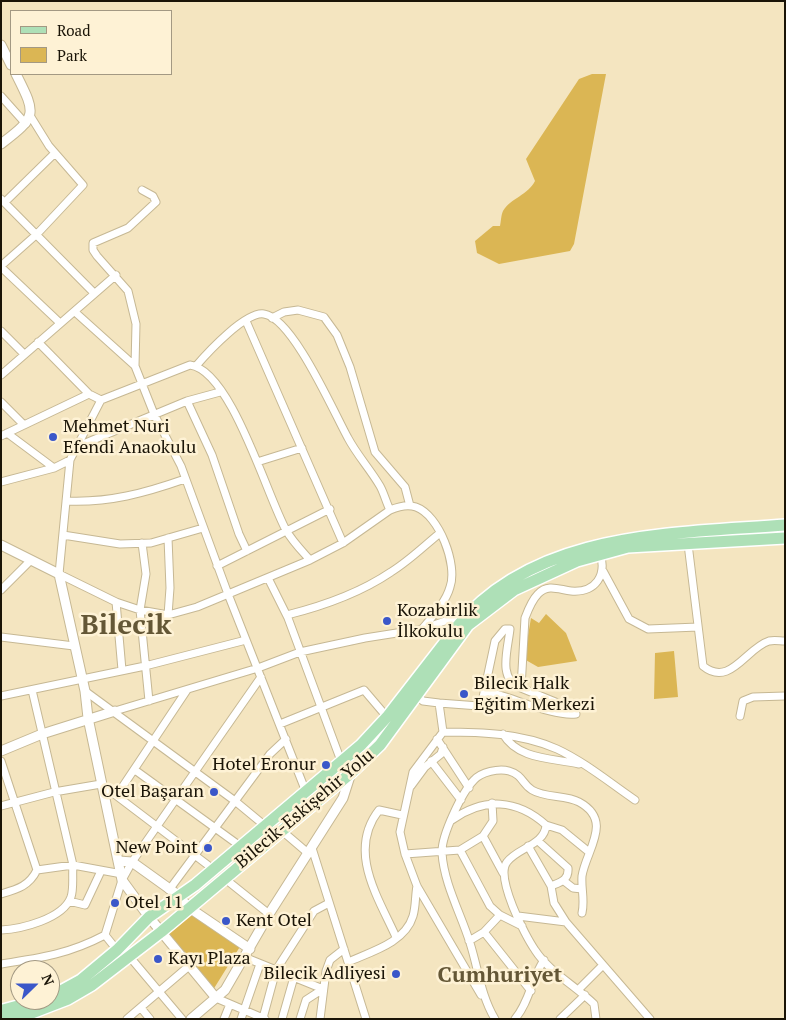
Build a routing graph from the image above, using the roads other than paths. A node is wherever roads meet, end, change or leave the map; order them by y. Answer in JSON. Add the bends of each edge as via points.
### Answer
{"nodes":[{"id":1,"x":1,"y":46,"type":"edge"},
{"id":2,"x":10,"y":63,"type":"edge"},
{"id":3,"x":16,"y":75,"type":"edge"},
{"id":4,"x":1,"y":96,"type":"edge"},
{"id":5,"x":28,"y":120,"type":"junction"},
{"id":6,"x":1,"y":144,"type":"edge"},
{"id":7,"x":55,"y":153,"type":"junction"},
{"id":8,"x":142,"y":190,"type":"dead end"},
{"id":9,"x":3,"y":200,"type":"edge"},
{"id":10,"x":37,"y":234,"type":"junction"},
{"id":11,"x":1,"y":267,"type":"edge"},
{"id":12,"x":116,"y":275,"type":"junction"},
{"id":13,"x":94,"y":293,"type":"junction"},
{"id":14,"x":76,"y":312,"type":"junction"},
{"id":15,"x":272,"y":318,"type":"junction"},
{"id":16,"x":246,"y":321,"type":"junction"},
{"id":17,"x":60,"y":323,"type":"junction"},
{"id":18,"x":1,"y":331,"type":"edge"},
{"id":19,"x":38,"y":342,"type":"junction"},
{"id":20,"x":24,"y":354,"type":"junction"},
{"id":21,"x":135,"y":366,"type":"junction"},
{"id":22,"x":196,"y":366,"type":"junction"},
{"id":23,"x":1,"y":375,"type":"edge"},
{"id":24,"x":143,"y":384,"type":"junction"},
{"id":25,"x":220,"y":392,"type":"junction"},
{"id":26,"x":89,"y":394,"type":"junction"},
{"id":27,"x":101,"y":400,"type":"junction"},
{"id":28,"x":187,"y":401,"type":"junction"},
{"id":29,"x":1,"y":402,"type":"edge"},
{"id":30,"x":154,"y":414,"type":"junction"},
{"id":31,"x":24,"y":425,"type":"junction"},
{"id":32,"x":4,"y":435,"type":"edge"},
{"id":33,"x":76,"y":447,"type":"junction"},
{"id":34,"x":302,"y":448,"type":"junction"},
{"id":35,"x":70,"y":460,"type":"junction"},
{"id":36,"x":257,"y":462,"type":"junction"},
{"id":37,"x":54,"y":468,"type":"junction"},
{"id":38,"x":185,"y":479,"type":"junction"},
{"id":39,"x":1,"y":482,"type":"edge"},
{"id":40,"x":66,"y":501,"type":"junction"},
{"id":41,"x":410,"y":506,"type":"junction"},
{"id":42,"x":330,"y":509,"type":"junction"},
{"id":43,"x":390,"y":510,"type":"junction"},
{"id":44,"x":785,"y":525,"type":"edge"},
{"id":45,"x":203,"y":528,"type":"junction"},
{"id":46,"x":286,"y":530,"type":"junction"},
{"id":47,"x":440,"y":533,"type":"junction"},
{"id":48,"x":63,"y":535,"type":"junction"},
{"id":49,"x":168,"y":538,"type":"junction"},
{"id":50,"x":785,"y":538,"type":"edge"},
{"id":51,"x":343,"y":543,"type":"junction"},
{"id":52,"x":142,"y":544,"type":"junction"},
{"id":53,"x":688,"y":544,"type":"junction"},
{"id":54,"x":1,"y":545,"type":"edge"},
{"id":55,"x":247,"y":551,"type":"junction"},
{"id":56,"x":600,"y":553,"type":"junction"},
{"id":57,"x":31,"y":560,"type":"junction"},
{"id":58,"x":310,"y":560,"type":"junction"},
{"id":59,"x":217,"y":566,"type":"junction"},
{"id":60,"x":603,"y":571,"type":"junction"},
{"id":61,"x":59,"y":574,"type":"junction"},
{"id":62,"x":268,"y":578,"type":"junction"},
{"id":63,"x":1,"y":590,"type":"edge"},
{"id":64,"x":228,"y":594,"type":"junction"},
{"id":65,"x":116,"y":602,"type":"junction"},
{"id":66,"x":140,"y":610,"type":"junction"},
{"id":67,"x":469,"y":613,"type":"junction"},
{"id":68,"x":168,"y":614,"type":"junction"},
{"id":69,"x":287,"y":615,"type":"junction"},
{"id":70,"x":698,"y":627,"type":"junction"},
{"id":71,"x":422,"y":629,"type":"junction"},
{"id":72,"x":1,"y":637,"type":"edge"},
{"id":73,"x":246,"y":640,"type":"junction"},
{"id":74,"x":785,"y":641,"type":"edge"},
{"id":75,"x":74,"y":646,"type":"junction"},
{"id":76,"x":300,"y":652,"type":"junction"},
{"id":77,"x":146,"y":666,"type":"junction"},
{"id":78,"x":258,"y":668,"type":"junction"},
{"id":79,"x":122,"y":670,"type":"junction"},
{"id":80,"x":261,"y":677,"type":"junction"},
{"id":81,"x":82,"y":679,"type":"junction"},
{"id":82,"x":520,"y":688,"type":"junction"},
{"id":83,"x":32,"y":690,"type":"junction"},
{"id":84,"x":187,"y":690,"type":"junction"},
{"id":85,"x":85,"y":691,"type":"junction"},
{"id":86,"x":484,"y":691,"type":"junction"},
{"id":87,"x":416,"y":695,"type":"junction"},
{"id":88,"x":1,"y":696,"type":"edge"},
{"id":89,"x":785,"y":696,"type":"edge"},
{"id":90,"x":148,"y":701,"type":"junction"},
{"id":91,"x":439,"y":704,"type":"junction"},
{"id":92,"x":320,"y":707,"type":"junction"},
{"id":93,"x":115,"y":711,"type":"junction"},
{"id":94,"x":387,"y":716,"type":"junction"},
{"id":95,"x":740,"y":716,"type":"dead end"},
{"id":96,"x":88,"y":718,"type":"junction"},
{"id":97,"x":280,"y":724,"type":"junction"},
{"id":98,"x":443,"y":732,"type":"junction"},
{"id":99,"x":42,"y":734,"type":"junction"},
{"id":100,"x":503,"y":734,"type":"junction"},
{"id":101,"x":286,"y":739,"type":"junction"},
{"id":102,"x":438,"y":740,"type":"junction"},
{"id":103,"x":154,"y":742,"type":"junction"},
{"id":104,"x":362,"y":743,"type":"junction"},
{"id":105,"x":443,"y":747,"type":"junction"},
{"id":106,"x":1,"y":751,"type":"edge"},
{"id":107,"x":372,"y":753,"type":"junction"},
{"id":108,"x":1,"y":761,"type":"edge"},
{"id":109,"x":341,"y":761,"type":"junction"},
{"id":110,"x":431,"y":761,"type":"junction"},
{"id":111,"x":586,"y":766,"type":"junction"},
{"id":112,"x":136,"y":770,"type":"junction"},
{"id":113,"x":194,"y":772,"type":"junction"},
{"id":114,"x":351,"y":773,"type":"junction"},
{"id":115,"x":101,"y":784,"type":"junction"},
{"id":116,"x":411,"y":786,"type":"junction"},
{"id":117,"x":468,"y":788,"type":"junction"},
{"id":118,"x":54,"y":792,"type":"junction"},
{"id":119,"x":306,"y":792,"type":"junction"},
{"id":120,"x":117,"y":795,"type":"junction"},
{"id":121,"x":176,"y":799,"type":"junction"},
{"id":122,"x":461,"y":800,"type":"junction"},
{"id":123,"x":635,"y":800,"type":"dead end"},
{"id":124,"x":235,"y":801,"type":"junction"},
{"id":125,"x":14,"y":803,"type":"junction"},
{"id":126,"x":492,"y":803,"type":"junction"},
{"id":127,"x":1,"y":806,"type":"edge"},
{"id":128,"x":402,"y":815,"type":"junction"},
{"id":129,"x":451,"y":821,"type":"junction"},
{"id":130,"x":264,"y":825,"type":"junction"},
{"id":131,"x":546,"y":825,"type":"junction"},
{"id":132,"x":158,"y":826,"type":"junction"},
{"id":133,"x":216,"y":828,"type":"junction"},
{"id":134,"x":281,"y":830,"type":"junction"},
{"id":135,"x":483,"y":836,"type":"junction"},
{"id":136,"x":538,"y":841,"type":"junction"},
{"id":137,"x":240,"y":846,"type":"junction"},
{"id":138,"x":528,"y":846,"type":"junction"},
{"id":139,"x":460,"y":850,"type":"junction"},
{"id":140,"x":310,"y":851,"type":"junction"},
{"id":141,"x":442,"y":851,"type":"junction"},
{"id":142,"x":589,"y":852,"type":"junction"},
{"id":143,"x":405,"y":854,"type":"junction"},
{"id":144,"x":196,"y":856,"type":"junction"},
{"id":145,"x":119,"y":861,"type":"junction"},
{"id":146,"x":132,"y":862,"type":"junction"},
{"id":147,"x":73,"y":865,"type":"junction"},
{"id":148,"x":213,"y":869,"type":"junction"},
{"id":149,"x":37,"y":870,"type":"junction"},
{"id":150,"x":101,"y":871,"type":"junction"},
{"id":151,"x":503,"y":874,"type":"junction"},
{"id":152,"x":122,"y":877,"type":"junction"},
{"id":153,"x":224,"y":878,"type":"junction"},
{"id":154,"x":564,"y":882,"type":"junction"},
{"id":155,"x":417,"y":886,"type":"junction"},
{"id":156,"x":551,"y":886,"type":"junction"},
{"id":157,"x":582,"y":889,"type":"junction"},
{"id":158,"x":174,"y":893,"type":"junction"},
{"id":159,"x":1,"y":894,"type":"edge"},
{"id":160,"x":69,"y":901,"type":"junction"},
{"id":161,"x":329,"y":902,"type":"junction"},
{"id":162,"x":188,"y":907,"type":"junction"},
{"id":163,"x":582,"y":913,"type":"dead end"},
{"id":164,"x":269,"y":914,"type":"junction"},
{"id":165,"x":500,"y":915,"type":"junction"},
{"id":166,"x":518,"y":916,"type":"junction"},
{"id":167,"x":149,"y":917,"type":"junction"},
{"id":168,"x":566,"y":922,"type":"junction"},
{"id":169,"x":522,"y":926,"type":"junction"},
{"id":170,"x":1,"y":930,"type":"edge"},
{"id":171,"x":160,"y":932,"type":"junction"},
{"id":172,"x":484,"y":932,"type":"junction"},
{"id":173,"x":105,"y":935,"type":"junction"},
{"id":174,"x":396,"y":938,"type":"junction"},
{"id":175,"x":470,"y":941,"type":"junction"},
{"id":176,"x":250,"y":949,"type":"junction"},
{"id":177,"x":344,"y":949,"type":"junction"},
{"id":178,"x":117,"y":950,"type":"junction"},
{"id":179,"x":129,"y":956,"type":"junction"},
{"id":180,"x":244,"y":957,"type":"junction"},
{"id":181,"x":544,"y":960,"type":"junction"},
{"id":182,"x":348,"y":962,"type":"junction"},
{"id":183,"x":1,"y":964,"type":"edge"},
{"id":184,"x":260,"y":964,"type":"junction"},
{"id":185,"x":603,"y":965,"type":"junction"},
{"id":186,"x":189,"y":966,"type":"junction"},
{"id":187,"x":276,"y":970,"type":"junction"},
{"id":188,"x":294,"y":978,"type":"junction"},
{"id":189,"x":323,"y":989,"type":"junction"},
{"id":190,"x":578,"y":990,"type":"junction"},
{"id":191,"x":531,"y":991,"type":"junction"},
{"id":192,"x":60,"y":992,"type":"edge"},
{"id":193,"x":160,"y":992,"type":"junction"},
{"id":194,"x":585,"y":995,"type":"junction"},
{"id":195,"x":216,"y":998,"type":"junction"},
{"id":196,"x":230,"y":1004,"type":"junction"},
{"id":197,"x":487,"y":1006,"type":"junction"},
{"id":198,"x":141,"y":1008,"type":"junction"},
{"id":199,"x":244,"y":1010,"type":"junction"},
{"id":200,"x":30,"y":1016,"type":"edge"},
{"id":201,"x":1,"y":1017,"type":"edge"},
{"id":202,"x":264,"y":1018,"type":"edge"},
{"id":203,"x":127,"y":1019,"type":"edge"},
{"id":204,"x":150,"y":1019,"type":"edge"},
{"id":205,"x":182,"y":1019,"type":"edge"},
{"id":206,"x":192,"y":1019,"type":"edge"},
{"id":207,"x":224,"y":1019,"type":"edge"},
{"id":208,"x":241,"y":1019,"type":"edge"},
{"id":209,"x":282,"y":1019,"type":"edge"},
{"id":210,"x":300,"y":1019,"type":"edge"},
{"id":211,"x":320,"y":1019,"type":"edge"},
{"id":212,"x":366,"y":1019,"type":"edge"},
{"id":213,"x":494,"y":1019,"type":"edge"},
{"id":214,"x":515,"y":1019,"type":"edge"},
{"id":215,"x":560,"y":1019,"type":"edge"},
{"id":216,"x":596,"y":1019,"type":"edge"},
{"id":217,"x":650,"y":1019,"type":"edge"}],
"edges":[{"from":1,"to":2,"type":"street"},
{"from":3,"to":5,"type":"street","via":[[31,107]]},
{"from":4,"to":5,"type":"street"},
{"from":5,"to":6,"type":"street"},
{"from":5,"to":7,"type":"street"},
{"from":7,"to":9,"type":"street"},
{"from":7,"to":10,"type":"street","via":[[83,185]]},
{"from":8,"to":12,"type":"street","via":[[153,196],[156,202],[128,228],[93,243],[97,256]]},
{"from":9,"to":10,"type":"street"},
{"from":10,"to":11,"type":"street"},
{"from":10,"to":13,"type":"street"},
{"from":11,"to":17,"type":"street"},
{"from":12,"to":13,"type":"street"},
{"from":12,"to":21,"type":"street","via":[[128,291],[136,324]]},
{"from":13,"to":14,"type":"street"},
{"from":14,"to":17,"type":"street"},
{"from":14,"to":21,"type":"street"},
{"from":15,"to":16,"type":"street","via":[[254,314]]},
{"from":15,"to":41,"type":"street","via":[[298,310],[324,317],[337,335],[350,367],[375,452],[405,488]]},
{"from":15,"to":43,"type":"street","via":[[308,361],[347,437],[380,486]]},
{"from":16,"to":22,"type":"street","via":[[216,342]]},
{"from":16,"to":34,"type":"street"},
{"from":17,"to":19,"type":"street"},
{"from":18,"to":20,"type":"street"},
{"from":19,"to":20,"type":"street"},
{"from":19,"to":26,"type":"street"},
{"from":20,"to":23,"type":"street"},
{"from":21,"to":24,"type":"street"},
{"from":22,"to":24,"type":"street","via":[[190,365]]},
{"from":22,"to":25,"type":"street"},
{"from":24,"to":27,"type":"street"},
{"from":24,"to":30,"type":"street"},
{"from":25,"to":28,"type":"street"},
{"from":25,"to":36,"type":"street","via":[[237,415]]},
{"from":26,"to":27,"type":"street"},
{"from":26,"to":31,"type":"street"},
{"from":27,"to":33,"type":"street"},
{"from":28,"to":30,"type":"street"},
{"from":28,"to":55,"type":"street","via":[[212,455]]},
{"from":29,"to":31,"type":"street"},
{"from":30,"to":33,"type":"street"},
{"from":30,"to":38,"type":"street"},
{"from":31,"to":32,"type":"street"},
{"from":32,"to":37,"type":"street"},
{"from":33,"to":35,"type":"street"},
{"from":34,"to":36,"type":"street"},
{"from":34,"to":42,"type":"street"},
{"from":35,"to":37,"type":"street"},
{"from":35,"to":40,"type":"street"},
{"from":36,"to":46,"type":"street"},
{"from":37,"to":39,"type":"street"},
{"from":38,"to":40,"type":"street","via":[[124,498]]},
{"from":38,"to":45,"type":"street"},
{"from":40,"to":48,"type":"street"},
{"from":41,"to":43,"type":"street"},
{"from":41,"to":47,"type":"street","via":[[427,513]]},
{"from":42,"to":46,"type":"street"},
{"from":42,"to":51,"type":"street"},
{"from":43,"to":51,"type":"street"},
{"from":44,"to":67,"type":"main road","name":"Bilecik-Eskişehir Yolu","via":[[658,535],[598,545],[530,568],[508,580]]},
{"from":45,"to":49,"type":"street"},
{"from":45,"to":59,"type":"street"},
{"from":46,"to":55,"type":"street"},
{"from":46,"to":58,"type":"street"},
{"from":47,"to":69,"type":"street","via":[[392,572],[374,582],[316,608]]},
{"from":47,"to":71,"type":"street","via":[[451,559],[450,588]]},
{"from":48,"to":52,"type":"street"},
{"from":48,"to":61,"type":"street"},
{"from":49,"to":52,"type":"street"},
{"from":49,"to":68,"type":"street"},
{"from":50,"to":53,"type":"main road","name":"Bilecik-Eskişehir Yolu"},
{"from":51,"to":58,"type":"street"},
{"from":52,"to":66,"type":"street","via":[[146,574]]},
{"from":53,"to":56,"type":"main road","name":"Bilecik-Eskişehir Yolu","via":[[628,547]]},
{"from":53,"to":70,"type":"street"},
{"from":54,"to":57,"type":"street"},
{"from":55,"to":59,"type":"street"},
{"from":56,"to":60,"type":"street"},
{"from":56,"to":87,"type":"main road","name":"Bilecik-Eskişehir Yolu","via":[[533,580],[496,602],[468,625]]},
{"from":57,"to":61,"type":"street"},
{"from":57,"to":63,"type":"street"},
{"from":58,"to":62,"type":"street"},
{"from":59,"to":64,"type":"street"},
{"from":60,"to":70,"type":"street","via":[[629,619],[648,628]]},
{"from":60,"to":82,"type":"street","via":[[596,584],[584,590],[553,587],[539,592],[525,618]]},
{"from":61,"to":65,"type":"street"},
{"from":61,"to":75,"type":"street"},
{"from":62,"to":64,"type":"street"},
{"from":62,"to":69,"type":"street"},
{"from":64,"to":68,"type":"street","via":[[197,607]]},
{"from":64,"to":73,"type":"street"},
{"from":65,"to":66,"type":"street"},
{"from":65,"to":79,"type":"street"},
{"from":66,"to":68,"type":"street"},
{"from":66,"to":77,"type":"street"},
{"from":67,"to":71,"type":"street"},
{"from":67,"to":94,"type":"main road","name":"Bilecik-Eskişehir Yolu"},
{"from":69,"to":76,"type":"street"},
{"from":70,"to":74,"type":"street","via":[[704,666],[711,672],[730,670],[768,642]]},
{"from":71,"to":76,"type":"street"},
{"from":72,"to":75,"type":"street"},
{"from":73,"to":77,"type":"street"},
{"from":73,"to":78,"type":"street"},
{"from":75,"to":81,"type":"street"},
{"from":76,"to":78,"type":"street"},
{"from":76,"to":92,"type":"street"},
{"from":77,"to":79,"type":"street"},
{"from":77,"to":90,"type":"street"},
{"from":78,"to":80,"type":"street"},
{"from":78,"to":84,"type":"street"},
{"from":79,"to":81,"type":"street"},
{"from":80,"to":97,"type":"street"},
{"from":80,"to":113,"type":"street"},
{"from":81,"to":83,"type":"street"},
{"from":81,"to":85,"type":"street"},
{"from":82,"to":86,"type":"street","via":[[511,685],[506,676],[510,629],[505,629],[495,641]]},
{"from":82,"to":86,"type":"street","via":[[575,710],[576,714],[569,715]]},
{"from":83,"to":88,"type":"street"},
{"from":83,"to":99,"type":"street"},
{"from":84,"to":90,"type":"street"},
{"from":84,"to":103,"type":"street"},
{"from":85,"to":93,"type":"street"},
{"from":85,"to":96,"type":"street"},
{"from":86,"to":91,"type":"street","via":[[479,706]]},
{"from":87,"to":91,"type":"street","via":[[423,701]]},
{"from":87,"to":107,"type":"main road","name":"Bilecik-Eskişehir Yolu"},
{"from":89,"to":95,"type":"street","via":[[753,697],[743,701]]},
{"from":90,"to":93,"type":"street"},
{"from":91,"to":98,"type":"street"},
{"from":92,"to":94,"type":"street","via":[[364,690]]},
{"from":92,"to":97,"type":"street"},
{"from":92,"to":109,"type":"street"},
{"from":93,"to":96,"type":"street"},
{"from":93,"to":103,"type":"street"},
{"from":94,"to":104,"type":"main road","name":"Bilecik-Eskişehir Yolu"},
{"from":96,"to":99,"type":"street"},
{"from":96,"to":115,"type":"street"},
{"from":97,"to":101,"type":"street"},
{"from":98,"to":100,"type":"street"},
{"from":98,"to":102,"type":"street"},
{"from":99,"to":106,"type":"street"},
{"from":99,"to":118,"type":"street"},
{"from":100,"to":111,"type":"street","via":[[557,749]]},
{"from":100,"to":111,"type":"street","via":[[520,751]]},
{"from":101,"to":119,"type":"street"},
{"from":101,"to":124,"type":"street","via":[[270,754]]},
{"from":102,"to":105,"type":"street"},
{"from":102,"to":116,"type":"street","via":[[413,772]]},
{"from":103,"to":112,"type":"street"},
{"from":103,"to":113,"type":"street"},
{"from":104,"to":107,"type":"street"},
{"from":104,"to":109,"type":"main road","name":"Bilecik-Eskişehir Yolu"},
{"from":105,"to":110,"type":"street","via":[[441,754]]},
{"from":105,"to":117,"type":"street"},
{"from":107,"to":114,"type":"main road","name":"Bilecik-Eskişehir Yolu"},
{"from":108,"to":125,"type":"street"},
{"from":109,"to":114,"type":"street"},
{"from":109,"to":119,"type":"main road","name":"Bilecik-Eskişehir Yolu"},
{"from":110,"to":116,"type":"street"},
{"from":110,"to":122,"type":"street"},
{"from":111,"to":123,"type":"street"},
{"from":112,"to":120,"type":"street"},
{"from":112,"to":121,"type":"street"},
{"from":113,"to":121,"type":"street"},
{"from":113,"to":124,"type":"street"},
{"from":114,"to":134,"type":"main road","name":"Bilecik-Eskişehir Yolu"},
{"from":114,"to":140,"type":"street","via":[[343,798]]},
{"from":115,"to":118,"type":"street"},
{"from":115,"to":120,"type":"street"},
{"from":115,"to":145,"type":"street"},
{"from":116,"to":128,"type":"street"},
{"from":117,"to":122,"type":"street"},
{"from":117,"to":142,"type":"street","via":[[474,779],[488,772],[507,770],[520,775],[532,790],[579,802],[591,812],[598,826],[596,840]]},
{"from":118,"to":125,"type":"street"},
{"from":118,"to":147,"type":"street"},
{"from":119,"to":130,"type":"main road","name":"Bilecik-Eskişehir Yolu"},
{"from":120,"to":132,"type":"street"},
{"from":121,"to":132,"type":"street"},
{"from":121,"to":133,"type":"street"},
{"from":122,"to":129,"type":"street"},
{"from":124,"to":130,"type":"street"},
{"from":124,"to":133,"type":"street"},
{"from":125,"to":127,"type":"street"},
{"from":125,"to":149,"type":"street"},
{"from":126,"to":129,"type":"street","via":[[465,811]]},
{"from":126,"to":131,"type":"street","via":[[532,812]]},
{"from":126,"to":135,"type":"street","via":[[493,820]]},
{"from":128,"to":143,"type":"street","via":[[400,832]]},
{"from":128,"to":174,"type":"street","via":[[379,810],[368,823],[365,842],[365,861],[370,879]]},
{"from":129,"to":141,"type":"street"},
{"from":130,"to":137,"type":"main road","name":"Bilecik-Eskişehir Yolu"},
{"from":131,"to":136,"type":"street","via":[[546,832]]},
{"from":131,"to":142,"type":"street","via":[[562,830]]},
{"from":132,"to":144,"type":"street"},
{"from":132,"to":146,"type":"street"},
{"from":133,"to":137,"type":"street"},
{"from":133,"to":144,"type":"street"},
{"from":134,"to":140,"type":"street"},
{"from":134,"to":153,"type":"main road","name":"Bilecik-Eskişehir Yolu"},
{"from":135,"to":139,"type":"street"},
{"from":135,"to":151,"type":"street"},
{"from":136,"to":138,"type":"street"},
{"from":136,"to":154,"type":"street","via":[[568,868]]},
{"from":137,"to":148,"type":"main road","name":"Bilecik-Eskişehir Yolu"},
{"from":138,"to":151,"type":"street","via":[[514,853]]},
{"from":138,"to":156,"type":"street"},
{"from":139,"to":141,"type":"street"},
{"from":139,"to":165,"type":"street","via":[[490,906]]},
{"from":140,"to":161,"type":"street"},
{"from":140,"to":164,"type":"street"},
{"from":141,"to":143,"type":"street"},
{"from":141,"to":175,"type":"street","via":[[449,884]]},
{"from":142,"to":157,"type":"street"},
{"from":143,"to":155,"type":"street"},
{"from":144,"to":148,"type":"street"},
{"from":144,"to":158,"type":"street"},
{"from":145,"to":146,"type":"street"},
{"from":145,"to":152,"type":"street"},
{"from":146,"to":152,"type":"street"},
{"from":146,"to":158,"type":"street"},
{"from":147,"to":149,"type":"street"},
{"from":147,"to":150,"type":"street"},
{"from":147,"to":160,"type":"street"},
{"from":148,"to":158,"type":"main road","name":"Bilecik-Eskişehir Yolu","via":[[195,885]]},
{"from":149,"to":159,"type":"street","via":[[23,887]]},
{"from":150,"to":152,"type":"street"},
{"from":150,"to":160,"type":"street","via":[[85,905]]},
{"from":151,"to":166,"type":"street"},
{"from":152,"to":167,"type":"street"},
{"from":152,"to":173,"type":"street"},
{"from":153,"to":162,"type":"main road","name":"Bilecik-Eskişehir Yolu"},
{"from":153,"to":164,"type":"street"},
{"from":154,"to":156,"type":"street"},
{"from":154,"to":157,"type":"street","via":[[572,888]]},
{"from":155,"to":174,"type":"street","via":[[412,918]]},
{"from":155,"to":197,"type":"street"},
{"from":156,"to":168,"type":"street","via":[[554,903]]},
{"from":157,"to":163,"type":"street","via":[[585,901]]},
{"from":158,"to":162,"type":"street"},
{"from":158,"to":167,"type":"main road","name":"Bilecik-Eskişehir Yolu"},
{"from":160,"to":170,"type":"street","via":[[47,919],[25,928]]},
{"from":161,"to":177,"type":"street"},
{"from":161,"to":187,"type":"street","via":[[314,911]]},
{"from":162,"to":171,"type":"main road","name":"Bilecik-Eskişehir Yolu"},
{"from":162,"to":176,"type":"street"},
{"from":164,"to":176,"type":"street"},
{"from":165,"to":169,"type":"street"},
{"from":165,"to":172,"type":"street"},
{"from":166,"to":168,"type":"street"},
{"from":166,"to":169,"type":"street"},
{"from":167,"to":171,"type":"street"},
{"from":167,"to":178,"type":"main road","name":"Bilecik-Eskişehir Yolu"},
{"from":168,"to":185,"type":"street"},
{"from":169,"to":181,"type":"street","via":[[535,951]]},
{"from":171,"to":179,"type":"main road","name":"Bilecik-Eskişehir Yolu"},
{"from":171,"to":186,"type":"street"},
{"from":172,"to":175,"type":"street"},
{"from":172,"to":191,"type":"street"},
{"from":173,"to":178,"type":"street"},
{"from":173,"to":183,"type":"street","via":[[72,950]]},
{"from":174,"to":182,"type":"street"},
{"from":175,"to":197,"type":"street"},
{"from":176,"to":180,"type":"street"},
{"from":177,"to":182,"type":"street"},
{"from":177,"to":189,"type":"street","via":[[330,960]]},
{"from":178,"to":192,"type":"main road","name":"Bilecik-Eskişehir Yolu","via":[[81,980]]},
{"from":179,"to":193,"type":"street"},
{"from":179,"to":200,"type":"main road","name":"Bilecik-Eskişehir Yolu","via":[[68,999]]},
{"from":180,"to":184,"type":"street"},
{"from":180,"to":195,"type":"street","via":[[225,990]]},
{"from":181,"to":190,"type":"street"},
{"from":181,"to":191,"type":"street","via":[[534,976]]},
{"from":182,"to":212,"type":"street"},
{"from":184,"to":187,"type":"street"},
{"from":184,"to":199,"type":"street"},
{"from":185,"to":190,"type":"street"},
{"from":185,"to":217,"type":"street"},
{"from":186,"to":193,"type":"street"},
{"from":186,"to":195,"type":"street"},
{"from":187,"to":188,"type":"street"},
{"from":187,"to":202,"type":"street"},
{"from":188,"to":189,"type":"street"},
{"from":188,"to":209,"type":"street"},
{"from":189,"to":210,"type":"street","via":[[306,1000]]},
{"from":189,"to":211,"type":"street"},
{"from":190,"to":194,"type":"street"},
{"from":191,"to":214,"type":"street"},
{"from":193,"to":198,"type":"street"},
{"from":193,"to":205,"type":"street"},
{"from":194,"to":215,"type":"street"},
{"from":194,"to":216,"type":"street","via":[[594,1004]]},
{"from":195,"to":196,"type":"street"},
{"from":195,"to":206,"type":"street"},
{"from":196,"to":199,"type":"street"},
{"from":196,"to":207,"type":"street"},
{"from":197,"to":213,"type":"street"},
{"from":198,"to":203,"type":"street"},
{"from":198,"to":204,"type":"street"},
{"from":199,"to":202,"type":"street"},
{"from":199,"to":208,"type":"street"},
{"from":200,"to":201,"type":"main road","name":"Bilecik-Eskişehir Yolu"}]}
